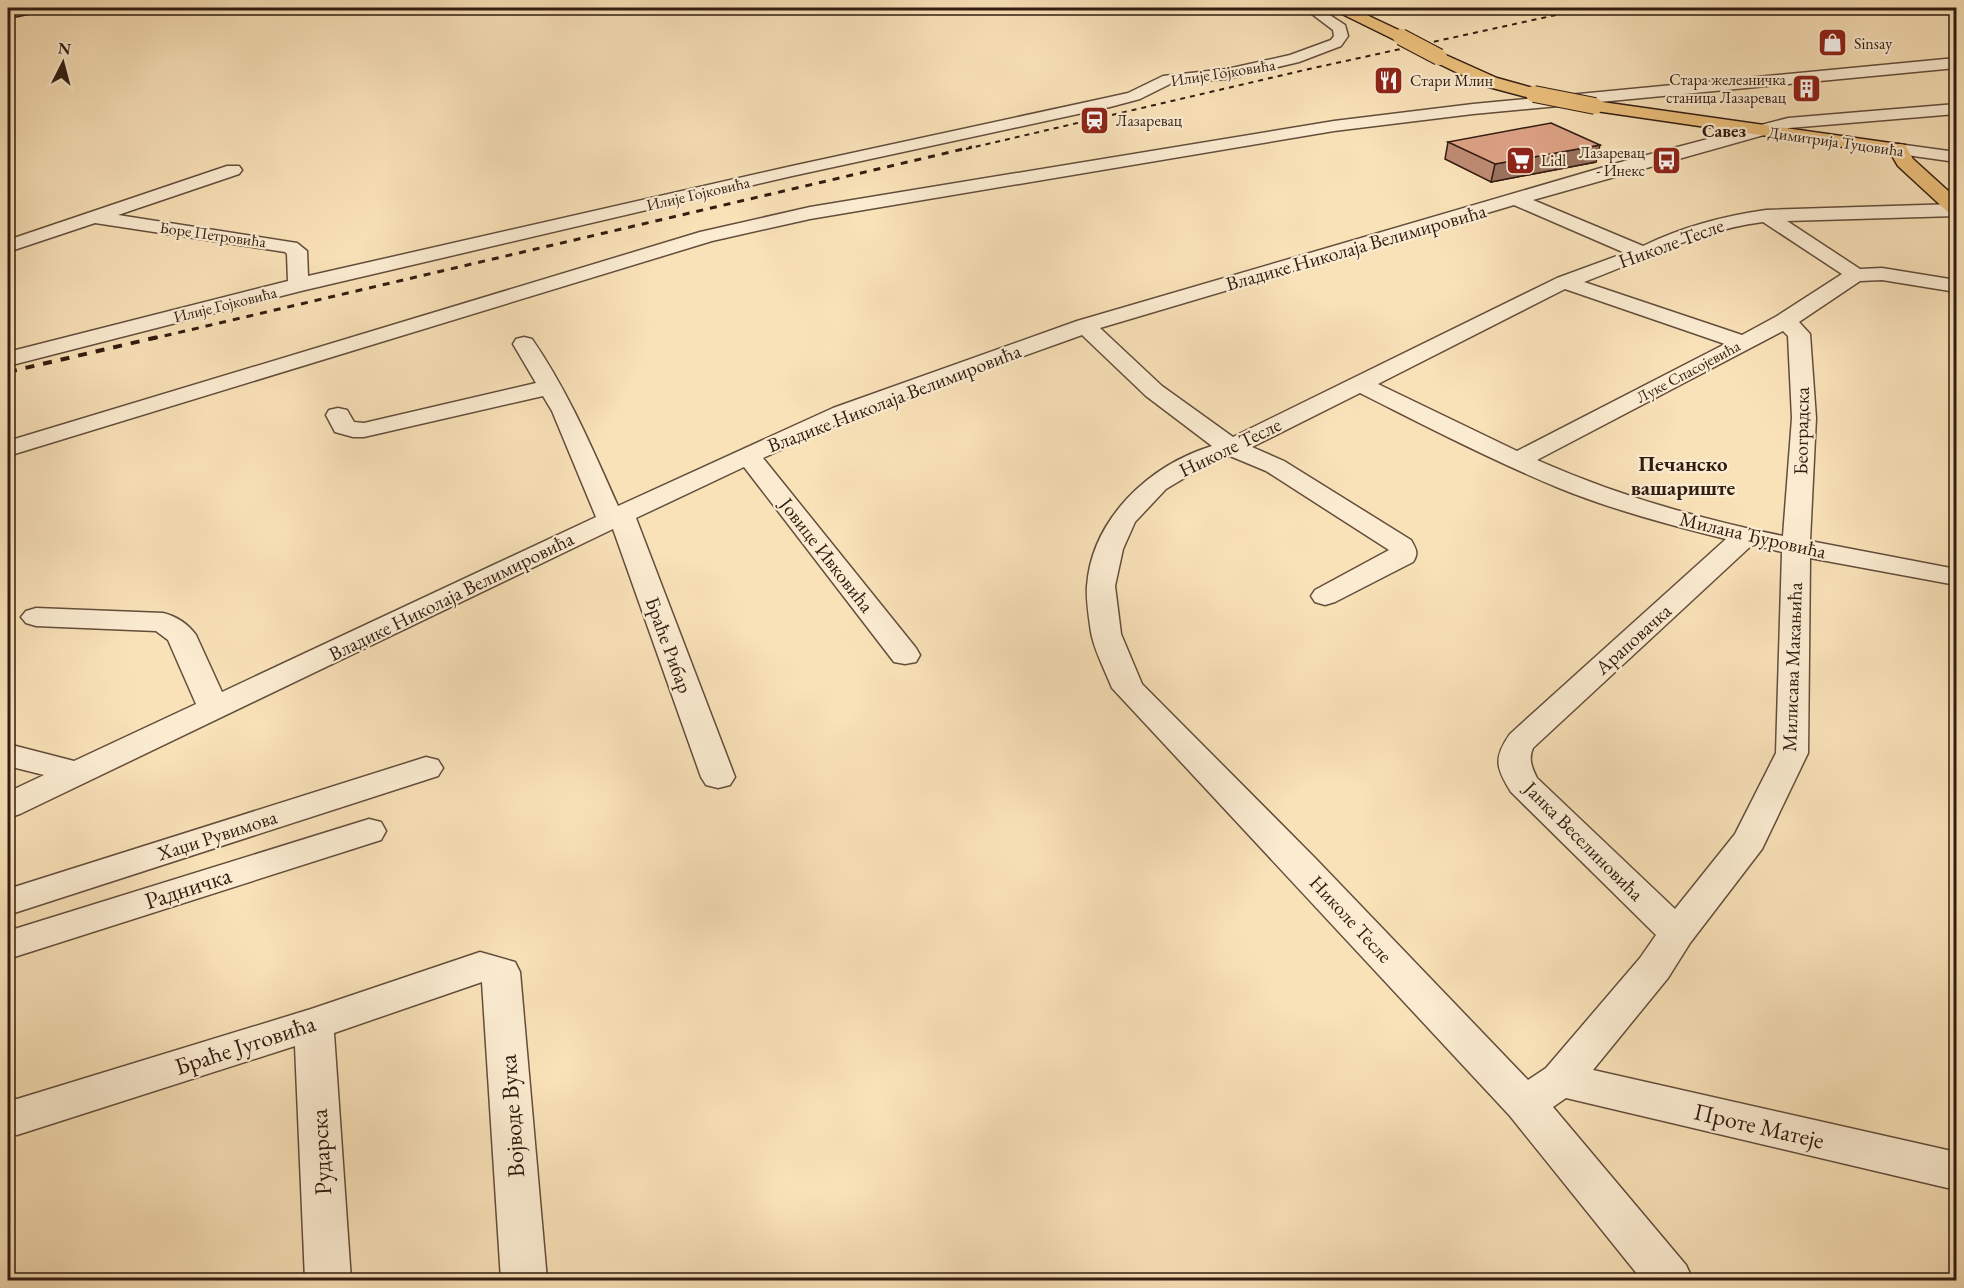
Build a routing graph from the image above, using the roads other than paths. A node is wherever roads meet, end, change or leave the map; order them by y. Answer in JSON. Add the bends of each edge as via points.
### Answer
{"nodes":[{"id":1,"x":36,"y":8,"type":"edge"},
{"id":2,"x":1311,"y":8,"type":"edge"},
{"id":3,"x":1341,"y":8,"type":"edge"},
{"id":4,"x":8,"y":14,"type":"edge"},
{"id":5,"x":1956,"y":63,"type":"edge"},
{"id":6,"x":1768,"y":82,"type":"junction"},
{"id":7,"x":1794,"y":94,"type":"dead end"},
{"id":8,"x":1814,"y":103,"type":"dead end"},
{"id":9,"x":1956,"y":109,"type":"edge"},
{"id":10,"x":1842,"y":117,"type":"junction"},
{"id":11,"x":1814,"y":123,"type":"junction"},
{"id":12,"x":1758,"y":130,"type":"junction"},
{"id":13,"x":1832,"y":140,"type":"junction"},
{"id":14,"x":1898,"y":149,"type":"junction"},
{"id":15,"x":1956,"y":157,"type":"edge"},
{"id":16,"x":233,"y":170,"type":"dead end"},
{"id":17,"x":1518,"y":200,"type":"junction"},
{"id":18,"x":1956,"y":209,"type":"edge"},
{"id":19,"x":1766,"y":216,"type":"junction"},
{"id":20,"x":93,"y":217,"type":"junction"},
{"id":21,"x":8,"y":246,"type":"edge"},
{"id":22,"x":1643,"y":253,"type":"junction"},
{"id":23,"x":1856,"y":275,"type":"junction"},
{"id":24,"x":1564,"y":282,"type":"junction"},
{"id":25,"x":298,"y":285,"type":"junction"},
{"id":26,"x":1956,"y":286,"type":"edge"},
{"id":27,"x":1085,"y":326,"type":"junction"},
{"id":28,"x":1784,"y":328,"type":"junction"},
{"id":29,"x":1742,"y":342,"type":"junction"},
{"id":30,"x":524,"y":344,"type":"dead end"},
{"id":31,"x":8,"y":359,"type":"edge"},
{"id":32,"x":1359,"y":383,"type":"junction"},
{"id":33,"x":551,"y":387,"type":"junction"},
{"id":34,"x":338,"y":415,"type":"dead end"},
{"id":35,"x":1231,"y":448,"type":"junction"},
{"id":36,"x":8,"y":449,"type":"edge"},
{"id":37,"x":748,"y":455,"type":"junction"},
{"id":38,"x":1517,"y":461,"type":"junction"},
{"id":39,"x":616,"y":516,"type":"junction"},
{"id":40,"x":1745,"y":537,"type":"junction"},
{"id":41,"x":1796,"y":547,"type":"junction"},
{"id":42,"x":1956,"y":577,"type":"edge"},
{"id":43,"x":1325,"y":597,"type":"dead end"},
{"id":44,"x":36,"y":617,"type":"dead end"},
{"id":45,"x":905,"y":655,"type":"dead end"},
{"id":46,"x":214,"y":709,"type":"junction"},
{"id":47,"x":1521,"y":741,"type":"joint"},
{"id":48,"x":8,"y":755,"type":"edge"},
{"id":49,"x":426,"y":768,"type":"dead end"},
{"id":50,"x":78,"y":773,"type":"junction"},
{"id":51,"x":718,"y":777,"type":"dead end"},
{"id":52,"x":8,"y":806,"type":"edge"},
{"id":53,"x":369,"y":831,"type":"dead end"},
{"id":54,"x":8,"y":902,"type":"edge"},
{"id":55,"x":1677,"y":933,"type":"junction"},
{"id":56,"x":8,"y":945,"type":"edge"},
{"id":57,"x":480,"y":967,"type":"joint"},
{"id":58,"x":314,"y":1024,"type":"junction"},
{"id":59,"x":1561,"y":1080,"type":"junction"},
{"id":60,"x":1525,"y":1104,"type":"junction"},
{"id":61,"x":8,"y":1117,"type":"edge"},
{"id":62,"x":1956,"y":1171,"type":"edge"},
{"id":63,"x":328,"y":1281,"type":"edge"},
{"id":64,"x":524,"y":1281,"type":"edge"},
{"id":65,"x":1670,"y":1281,"type":"edge"}],
"edges":[{"from":1,"to":4,"type":"main road"},
{"from":2,"to":25,"type":"street","name":"Илије Гојковића","via":[[1340,28],[1341,36],[1336,44],[1294,59],[1227,74],[1169,79],[1118,100]]},
{"from":3,"to":12,"type":"main road","name":"Димитрија Туцовића","bridge":true,"via":[[1491,82],[1594,106]]},
{"from":5,"to":6,"type":"street"},
{"from":6,"to":7,"type":"street"},
{"from":6,"to":36,"type":"street","via":[[1390,118],[810,213],[706,236]]},
{"from":8,"to":10,"type":"street"},
{"from":9,"to":10,"type":"street"},
{"from":10,"to":11,"type":"street","name":"Владике Николаја Велимировића"},
{"from":11,"to":12,"type":"street","name":"Владике Николаја Велимировића"},
{"from":11,"to":13,"type":"street","via":[[1813,131]]},
{"from":12,"to":13,"type":"main road","name":"Димитрија Туцовића"},
{"from":12,"to":17,"type":"street","name":"Владике Николаја Велимировића"},
{"from":13,"to":14,"type":"main road","name":"Димитрија Туцовића"},
{"from":14,"to":15,"type":"street","name":"Димитрија Туцовића"},
{"from":14,"to":18,"type":"main road","via":[[1905,162]]},
{"from":16,"to":20,"type":"street","name":"Боре Петровића"},
{"from":17,"to":22,"type":"street"},
{"from":17,"to":27,"type":"street","name":"Владике Николаја Велимировића"},
{"from":18,"to":19,"type":"street","name":"Николе Тесле"},
{"from":19,"to":22,"type":"street","name":"Николе Тесле","via":[[1702,228]]},
{"from":19,"to":23,"type":"street"},
{"from":20,"to":21,"type":"street","name":"Боре Петровића"},
{"from":20,"to":25,"type":"street","name":"Боре Петровића","via":[[290,247],[297,251]]},
{"from":22,"to":24,"type":"street","name":"Николе Тесле"},
{"from":23,"to":26,"type":"street","via":[[1882,274]]},
{"from":23,"to":28,"type":"street","name":"Луке Спасојевића"},
{"from":24,"to":29,"type":"street"},
{"from":24,"to":32,"type":"street","name":"Николе Тесле"},
{"from":25,"to":31,"type":"street","name":"Илије Гојковића"},
{"from":27,"to":35,"type":"street","via":[[1154,391]]},
{"from":27,"to":37,"type":"street","name":"Владике Николаја Велимировића","via":[[842,413]]},
{"from":28,"to":29,"type":"street","name":"Луке Спасојевића"},
{"from":28,"to":41,"type":"street","name":"Београдска","via":[[1804,418]]},
{"from":29,"to":38,"type":"street","name":"Луке Спасојевића"},
{"from":30,"to":33,"type":"street","name":"Браће Рибар"},
{"from":32,"to":35,"type":"street","name":"Николе Тесле"},
{"from":32,"to":38,"type":"street","name":"Милана Ђуровића"},
{"from":33,"to":34,"type":"street","via":[[364,430],[344,427]]},
{"from":33,"to":39,"type":"street","name":"Браће Рибар"},
{"from":35,"to":43,"type":"street","via":[[1275,466],[1401,546],[1403,556]]},
{"from":35,"to":60,"type":"street","name":"Николе Тесле","via":[[1202,457],[1157,484],[1123,519],[1109,549],[1101,586],[1106,634],[1128,688]]},
{"from":37,"to":39,"type":"street","name":"Владике Николаја Велимировића"},
{"from":37,"to":45,"type":"street","name":"Јовице Ивковића"},
{"from":38,"to":40,"type":"street","name":"Милана Ђуровића","via":[[1603,496]]},
{"from":39,"to":46,"type":"street","name":"Владике Николаја Велимировића"},
{"from":39,"to":51,"type":"street","name":"Браће Рибар"},
{"from":40,"to":41,"type":"street","name":"Милана Ђуровића"},
{"from":40,"to":47,"type":"street","name":"Араповачка"},
{"from":41,"to":42,"type":"street","name":"Милана Ђуровића"},
{"from":41,"to":55,"type":"street","name":"Милисава Макањића","via":[[1792,753],[1750,840]]},
{"from":44,"to":46,"type":"street","via":[[163,622],[181,635]]},
{"from":46,"to":50,"type":"street","name":"Владике Николаја Велимировића"},
{"from":47,"to":55,"type":"street","name":"Јанка Веселиновића","via":[[1512,762],[1523,784]]},
{"from":48,"to":50,"type":"street"},
{"from":49,"to":54,"type":"street","name":"Хаџи Рувимова"},
{"from":50,"to":52,"type":"street","name":"Владике Николаја Велимировића"},
{"from":53,"to":56,"type":"street","name":"Радничка"},
{"from":55,"to":59,"type":"street","via":[[1654,968]]},
{"from":57,"to":58,"type":"street","name":"Браће Југовића"},
{"from":57,"to":64,"type":"street","name":"Војводе Вука","via":[[501,972]]},
{"from":58,"to":61,"type":"street","name":"Браће Југовића"},
{"from":58,"to":63,"type":"street","name":"Рударска"},
{"from":59,"to":60,"type":"street"},
{"from":59,"to":62,"type":"street","name":"Проте Матеје"},
{"from":60,"to":65,"type":"street","name":"Николе Тесле"}]}
